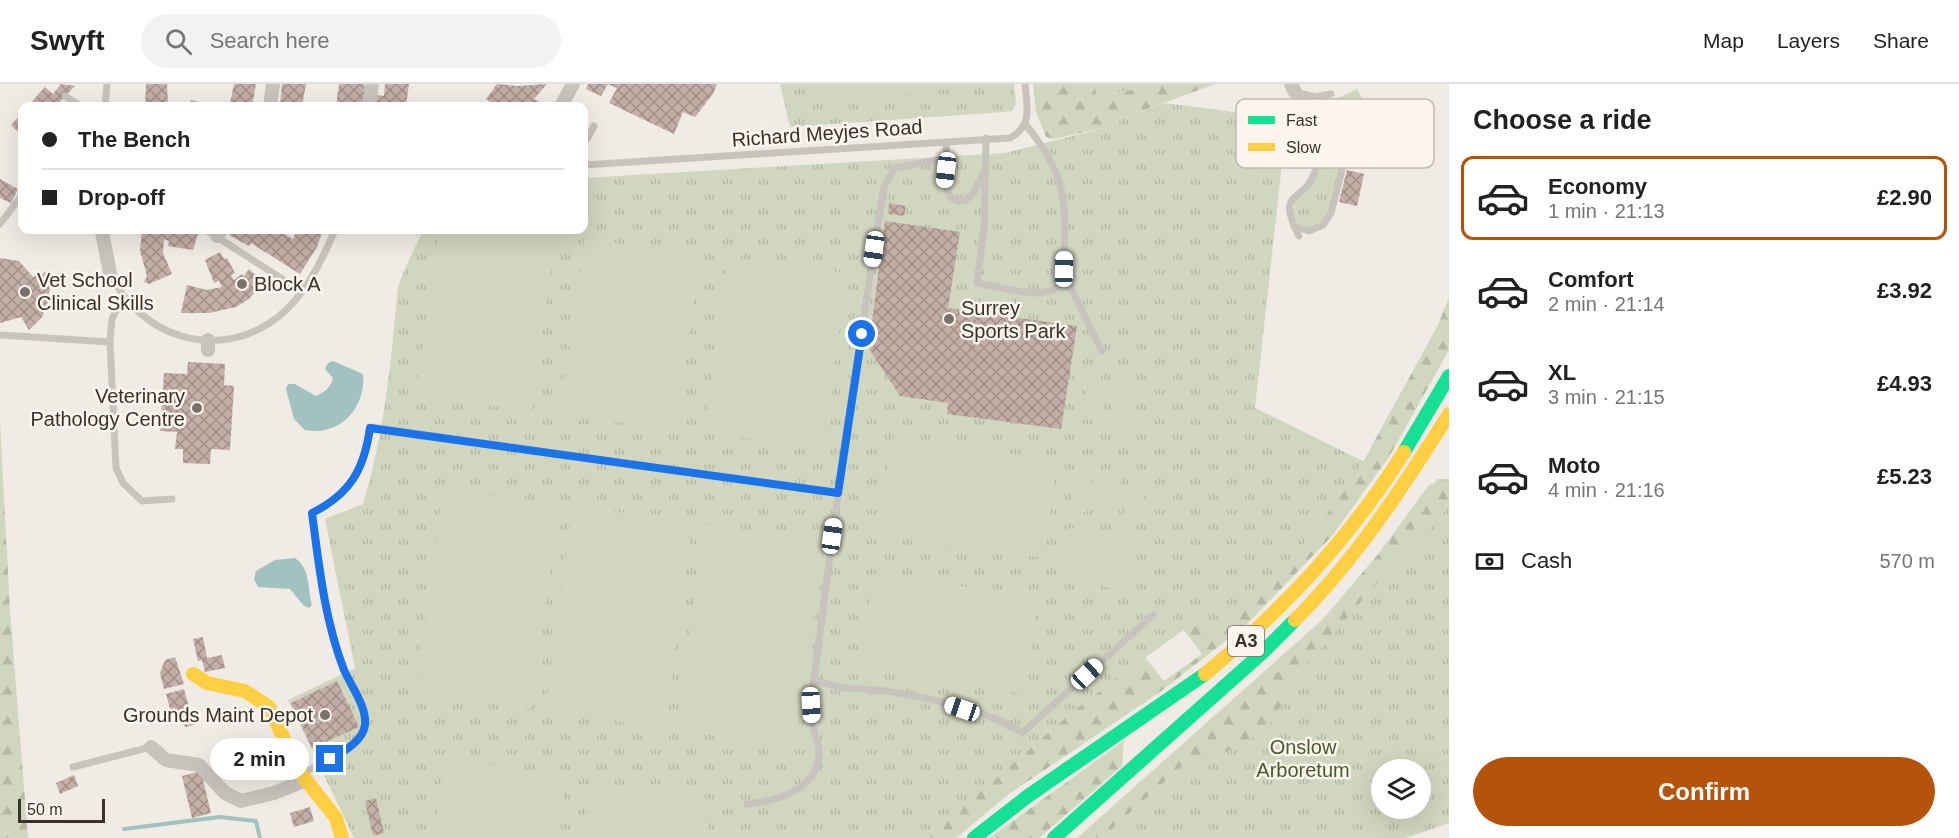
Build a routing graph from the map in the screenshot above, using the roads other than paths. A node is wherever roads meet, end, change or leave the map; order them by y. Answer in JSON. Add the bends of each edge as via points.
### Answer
{"nodes":[{"id":1,"x":107,"y":84,"type":"edge"},
{"id":2,"x":273,"y":84,"type":"edge"},
{"id":3,"x":372,"y":84,"type":"edge"},
{"id":4,"x":573,"y":84,"type":"edge"},
{"id":5,"x":1025,"y":84,"type":"edge"},
{"id":6,"x":1293,"y":88,"type":"edge"},
{"id":7,"x":1332,"y":94,"type":"dead end"},
{"id":8,"x":65,"y":96,"type":"dead end"},
{"id":9,"x":74,"y":102,"type":"edge"},
{"id":10,"x":105,"y":102,"type":"edge"},
{"id":11,"x":271,"y":102,"type":"edge"},
{"id":12,"x":370,"y":102,"type":"edge"},
{"id":13,"x":563,"y":102,"type":"edge"},
{"id":14,"x":1026,"y":125,"type":"junction"},
{"id":15,"x":594,"y":126,"type":"dead end"},
{"id":16,"x":588,"y":136,"type":"edge"},
{"id":17,"x":986,"y":138,"type":"junction"},
{"id":18,"x":945,"y":142,"type":"junction"},
{"id":19,"x":948,"y":158,"type":"junction"},
{"id":20,"x":985,"y":163,"type":"junction"},
{"id":21,"x":588,"y":165,"type":"edge"},
{"id":22,"x":1315,"y":168,"type":"edge"},
{"id":23,"x":1341,"y":168,"type":"edge"},
{"id":24,"x":18,"y":200,"type":"edge"},
{"id":25,"x":0,"y":224,"type":"edge"},
{"id":26,"x":1294,"y":226,"type":"junction"},
{"id":27,"x":103,"y":234,"type":"edge"},
{"id":28,"x":218,"y":234,"type":"edge"},
{"id":29,"x":333,"y":234,"type":"edge"},
{"id":30,"x":1299,"y":236,"type":"dead end"},
{"id":31,"x":111,"y":273,"type":"joint"},
{"id":32,"x":1066,"y":278,"type":"junction"},
{"id":33,"x":301,"y":291,"type":"junction"},
{"id":34,"x":123,"y":296,"type":"junction"},
{"id":35,"x":0,"y":335,"type":"edge"},
{"id":36,"x":110,"y":342,"type":"junction"},
{"id":37,"x":1102,"y":351,"type":"dead end"},
{"id":38,"x":1449,"y":376,"type":"edge"},
{"id":39,"x":1449,"y":414,"type":"edge"},
{"id":40,"x":838,"y":493,"type":"junction"},
{"id":41,"x":172,"y":499,"type":"dead end"},
{"id":42,"x":1152,"y":615,"type":"dead end"},
{"id":43,"x":193,"y":674,"type":"dead end"},
{"id":44,"x":814,"y":679,"type":"junction"},
{"id":45,"x":151,"y":747,"type":"joint"},
{"id":46,"x":73,"y":767,"type":"dead end"},
{"id":47,"x":304,"y":777,"type":"junction"},
{"id":48,"x":747,"y":804,"type":"dead end"},
{"id":49,"x":342,"y":838,"type":"edge"},
{"id":50,"x":975,"y":838,"type":"edge"},
{"id":51,"x":1054,"y":838,"type":"edge"}],
"edges":[{"from":1,"to":10,"type":"lane"},
{"from":2,"to":11,"type":"street"},
{"from":3,"to":12,"type":"street"},
{"from":4,"to":13,"type":"street"},
{"from":5,"to":14,"type":"lane"},
{"from":6,"to":7,"type":"lane","via":[[1316,97]]},
{"from":8,"to":9,"type":"lane"},
{"from":14,"to":17,"type":"lane","name":"Richard Meyjes Road","via":[[1010,138]]},
{"from":14,"to":32,"type":"lane","via":[[1049,155],[1062,186]]},
{"from":15,"to":16,"type":"lane"},
{"from":17,"to":18,"type":"lane","name":"Richard Meyjes Road"},
{"from":17,"to":20,"type":"lane"},
{"from":18,"to":19,"type":"lane"},
{"from":18,"to":21,"type":"lane","name":"Richard Meyjes Road"},
{"from":19,"to":20,"type":"lane","via":[[947,191],[961,202],[977,186]]},
{"from":19,"to":40,"type":"lane","via":[[895,168],[884,186]]},
{"from":20,"to":32,"type":"lane","via":[[984,229],[977,283],[1046,294],[1060,288]]},
{"from":22,"to":26,"type":"lane","via":[[1311,182],[1290,205],[1289,219]]},
{"from":23,"to":26,"type":"lane","via":[[1331,213],[1323,225],[1309,231]]},
{"from":24,"to":25,"type":"lane"},
{"from":26,"to":30,"type":"lane"},
{"from":27,"to":31,"type":"street"},
{"from":28,"to":33,"type":"lane"},
{"from":29,"to":33,"type":"lane"},
{"from":31,"to":34,"type":"lane"},
{"from":32,"to":37,"type":"lane"},
{"from":33,"to":34,"type":"lane","via":[[264,327],[208,345],[166,332]]},
{"from":34,"to":36,"type":"lane","via":[[112,319]]},
{"from":35,"to":36,"type":"lane"},
{"from":36,"to":41,"type":"lane","via":[[116,468],[123,483],[142,501]]},
{"from":38,"to":50,"type":"main road","number":"A3","via":[[1381,488],[1334,550],[1283,605],[1195,682],[1047,783]]},
{"from":39,"to":51,"type":"main road","number":"A3","via":[[1385,513],[1316,599],[1262,654]]},
{"from":40,"to":44,"type":"lane"},
{"from":40,"to":47,"type":"lane","via":[[370,428],[362,461],[346,492],[312,513],[329,621],[365,727],[341,753]]},
{"from":42,"to":44,"type":"lane","via":[[1022,733],[996,718],[949,705],[878,690],[837,689]]},
{"from":43,"to":47,"type":"main road","via":[[207,683],[245,691],[269,706]]},
{"from":44,"to":48,"type":"lane","via":[[812,721],[819,752],[809,779],[787,795]]},
{"from":45,"to":46,"type":"lane"},
{"from":45,"to":47,"type":"street","via":[[166,760],[199,765],[225,793],[241,801],[274,793]]},
{"from":47,"to":49,"type":"main road","via":[[332,811]]}]}
